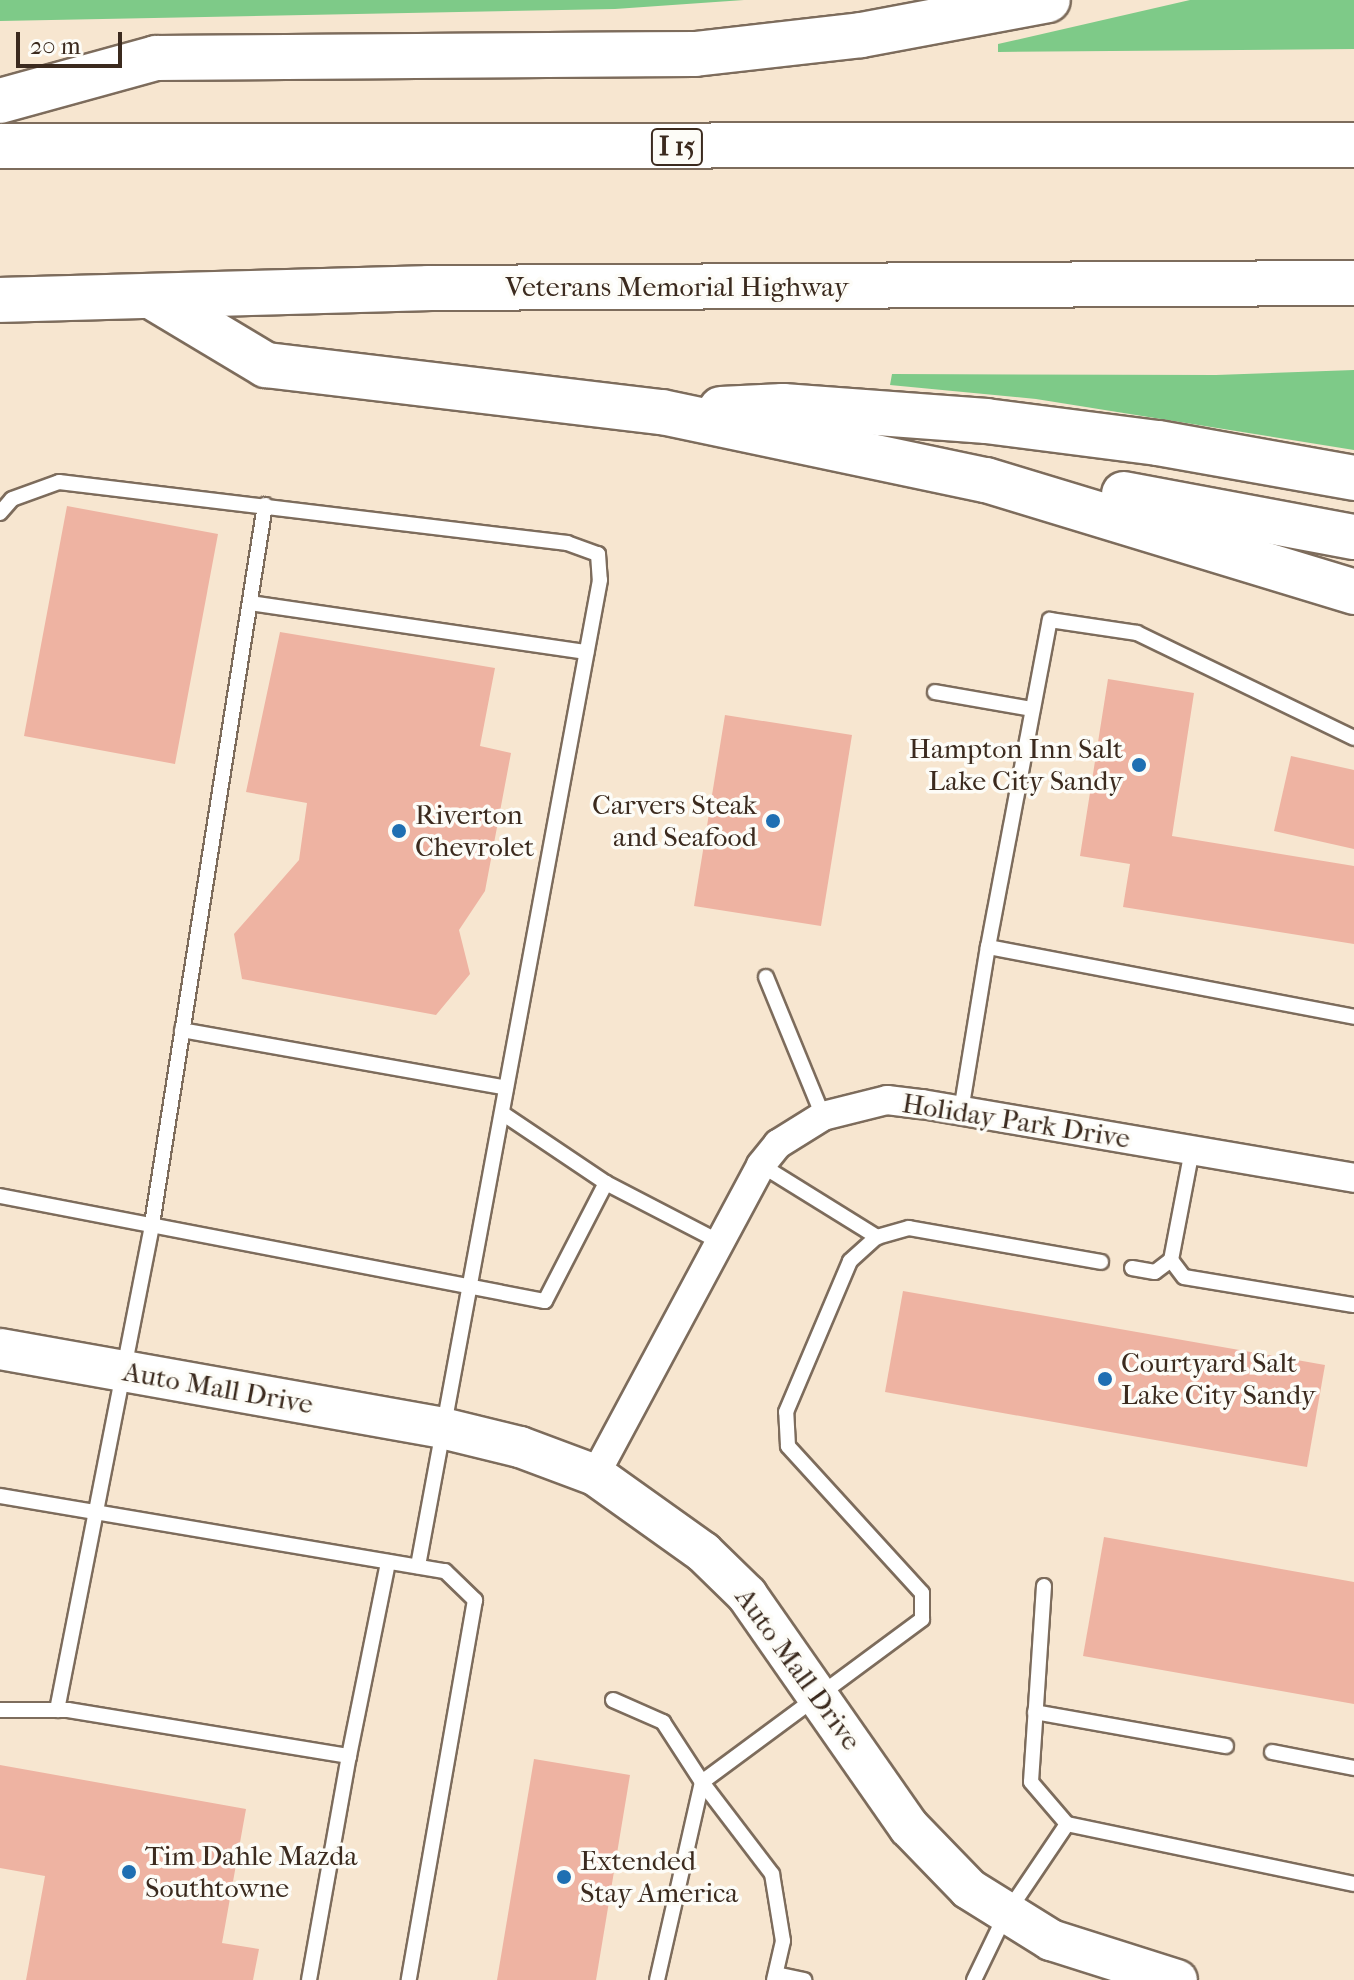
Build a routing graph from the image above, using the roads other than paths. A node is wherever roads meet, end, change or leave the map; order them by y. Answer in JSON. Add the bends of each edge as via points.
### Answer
{"nodes":[{"id":1,"x":1048,"y":0,"type":"edge"},
{"id":2,"x":0,"y":101,"type":"edge"},
{"id":3,"x":1354,"y":145,"type":"edge"},
{"id":4,"x":0,"y":146,"type":"edge"},
{"id":5,"x":1354,"y":283,"type":"edge"},
{"id":6,"x":154,"y":298,"type":"junction"},
{"id":7,"x":0,"y":300,"type":"edge"},
{"id":8,"x":662,"y":412,"type":"junction"},
{"id":9,"x":1354,"y":478,"type":"edge"},
{"id":10,"x":986,"y":480,"type":"junction"},
{"id":11,"x":265,"y":505,"type":"junction"},
{"id":12,"x":0,"y":513,"type":"edge"},
{"id":13,"x":1354,"y":537,"type":"edge"},
{"id":14,"x":1354,"y":592,"type":"edge"},
{"id":15,"x":250,"y":603,"type":"junction"},
{"id":16,"x":586,"y":652,"type":"junction"},
{"id":17,"x":935,"y":692,"type":"dead end"},
{"id":18,"x":1032,"y":709,"type":"junction"},
{"id":19,"x":1354,"y":738,"type":"edge"},
{"id":20,"x":988,"y":947,"type":"junction"},
{"id":21,"x":766,"y":977,"type":"dead end"},
{"id":22,"x":1354,"y":1017,"type":"edge"},
{"id":23,"x":182,"y":1030,"type":"junction"},
{"id":24,"x":506,"y":1088,"type":"junction"},
{"id":25,"x":961,"y":1111,"type":"junction"},
{"id":26,"x":502,"y":1113,"type":"junction"},
{"id":27,"x":823,"y":1116,"type":"junction"},
{"id":28,"x":1192,"y":1150,"type":"junction"},
{"id":29,"x":761,"y":1165,"type":"junction"},
{"id":30,"x":1354,"y":1178,"type":"edge"},
{"id":31,"x":606,"y":1183,"type":"junction"},
{"id":32,"x":0,"y":1196,"type":"edge"},
{"id":33,"x":152,"y":1224,"type":"junction"},
{"id":34,"x":877,"y":1237,"type":"junction"},
{"id":35,"x":720,"y":1242,"type":"junction"},
{"id":36,"x":1171,"y":1260,"type":"junction"},
{"id":37,"x":1101,"y":1262,"type":"dead end"},
{"id":38,"x":1132,"y":1268,"type":"dead end"},
{"id":39,"x":470,"y":1287,"type":"junction"},
{"id":40,"x":1354,"y":1305,"type":"edge"},
{"id":41,"x":0,"y":1349,"type":"edge"},
{"id":42,"x":126,"y":1372,"type":"junction"},
{"id":43,"x":442,"y":1428,"type":"junction"},
{"id":44,"x":595,"y":1475,"type":"junction"},
{"id":45,"x":0,"y":1496,"type":"edge"},
{"id":46,"x":95,"y":1511,"type":"junction"},
{"id":47,"x":388,"y":1562,"type":"junction"},
{"id":48,"x":418,"y":1566,"type":"junction"},
{"id":49,"x":1044,"y":1586,"type":"dead end"},
{"id":50,"x":818,"y":1692,"type":"junction"},
{"id":51,"x":613,"y":1700,"type":"dead end"},
{"id":52,"x":0,"y":1710,"type":"edge"},
{"id":53,"x":57,"y":1710,"type":"junction"},
{"id":54,"x":1035,"y":1712,"type":"junction"},
{"id":55,"x":1226,"y":1746,"type":"dead end"},
{"id":56,"x":1272,"y":1752,"type":"dead end"},
{"id":57,"x":349,"y":1756,"type":"junction"},
{"id":58,"x":1354,"y":1768,"type":"edge"},
{"id":59,"x":702,"y":1782,"type":"junction"},
{"id":60,"x":1067,"y":1824,"type":"junction"},
{"id":61,"x":1354,"y":1884,"type":"edge"},
{"id":62,"x":1005,"y":1916,"type":"junction"},
{"id":63,"x":775,"y":1977,"type":"edge"},
{"id":64,"x":309,"y":1980,"type":"edge"},
{"id":65,"x":409,"y":1980,"type":"edge"},
{"id":66,"x":657,"y":1980,"type":"edge"},
{"id":67,"x":804,"y":1980,"type":"edge"},
{"id":68,"x":974,"y":1980,"type":"edge"},
{"id":69,"x":1177,"y":1980,"type":"edge"}],
"edges":[{"from":1,"to":2,"type":"highway","via":[[861,35],[695,54],[156,58]]},
{"from":3,"to":4,"type":"highway","number":"I 15"},
{"from":5,"to":6,"type":"highway","name":"Veterans Memorial Highway","via":[[428,288]]},
{"from":6,"to":7,"type":"highway","name":"Veterans Memorial Highway"},
{"from":6,"to":8,"type":"highway","via":[[266,365]]},
{"from":8,"to":9,"type":"highway","via":[[783,406],[986,421],[1158,443]]},
{"from":8,"to":10,"type":"highway"},
{"from":10,"to":13,"type":"highway","via":[[1089,487]]},
{"from":10,"to":14,"type":"highway"},
{"from":11,"to":12,"type":"lane","via":[[59,482],[12,499]]},
{"from":11,"to":15,"type":"lane"},
{"from":11,"to":16,"type":"lane","via":[[567,543],[598,554],[600,580]]},
{"from":15,"to":16,"type":"lane"},
{"from":15,"to":23,"type":"lane"},
{"from":16,"to":24,"type":"lane"},
{"from":17,"to":18,"type":"lane"},
{"from":18,"to":19,"type":"lane","via":[[1050,620],[1137,633]]},
{"from":18,"to":20,"type":"lane"},
{"from":20,"to":22,"type":"lane"},
{"from":20,"to":25,"type":"lane"},
{"from":21,"to":27,"type":"lane"},
{"from":23,"to":24,"type":"lane"},
{"from":23,"to":33,"type":"lane"},
{"from":24,"to":26,"type":"lane"},
{"from":25,"to":27,"type":"street","name":"Holiday Park Drive","via":[[887,1100]]},
{"from":25,"to":28,"type":"street","name":"Holiday Park Drive"},
{"from":26,"to":31,"type":"lane"},
{"from":26,"to":39,"type":"lane"},
{"from":27,"to":29,"type":"street","name":"Holiday Park Drive","via":[[778,1144]]},
{"from":28,"to":30,"type":"street","name":"Holiday Park Drive"},
{"from":28,"to":36,"type":"lane"},
{"from":29,"to":34,"type":"lane"},
{"from":29,"to":35,"type":"street","name":"Holiday Park Drive"},
{"from":31,"to":35,"type":"lane"},
{"from":31,"to":39,"type":"lane","via":[[545,1301]]},
{"from":32,"to":33,"type":"lane"},
{"from":33,"to":39,"type":"lane"},
{"from":33,"to":42,"type":"lane"},
{"from":34,"to":37,"type":"lane","via":[[909,1228]]},
{"from":34,"to":50,"type":"lane","via":[[850,1261],[844,1275],[786,1412],[788,1446],[922,1593],[922,1619]]},
{"from":35,"to":44,"type":"street","name":"Holiday Park Drive"},
{"from":36,"to":38,"type":"lane","via":[[1155,1272]]},
{"from":36,"to":40,"type":"lane","via":[[1184,1277]]},
{"from":39,"to":43,"type":"lane"},
{"from":41,"to":42,"type":"street","name":"Auto Mall Drive"},
{"from":42,"to":43,"type":"street","name":"Auto Mall Drive"},
{"from":42,"to":46,"type":"lane"},
{"from":43,"to":44,"type":"street","name":"Auto Mall Drive","via":[[520,1447]]},
{"from":43,"to":48,"type":"lane"},
{"from":44,"to":50,"type":"street","name":"Auto Mall Drive","via":[[703,1552],[736,1584]]},
{"from":45,"to":46,"type":"lane"},
{"from":46,"to":47,"type":"lane"},
{"from":46,"to":53,"type":"lane"},
{"from":47,"to":48,"type":"lane"},
{"from":47,"to":57,"type":"lane"},
{"from":48,"to":65,"type":"lane","via":[[445,1571],[475,1600]]},
{"from":49,"to":54,"type":"lane"},
{"from":50,"to":59,"type":"lane"},
{"from":50,"to":62,"type":"street","name":"Auto Mall Drive","via":[[909,1827],[969,1889]]},
{"from":51,"to":59,"type":"lane","via":[[663,1722]]},
{"from":52,"to":53,"type":"lane"},
{"from":53,"to":57,"type":"lane"},
{"from":54,"to":55,"type":"lane"},
{"from":54,"to":60,"type":"lane","via":[[1031,1782]]},
{"from":56,"to":58,"type":"lane"},
{"from":57,"to":64,"type":"lane"},
{"from":59,"to":63,"type":"lane","via":[[772,1874],[783,1941]]},
{"from":59,"to":66,"type":"lane"},
{"from":60,"to":61,"type":"lane"},
{"from":60,"to":62,"type":"lane"},
{"from":62,"to":68,"type":"lane"},
{"from":62,"to":69,"type":"street","name":"Auto Mall Drive","via":[[1098,1959]]},
{"from":63,"to":67,"type":"lane"}]}
